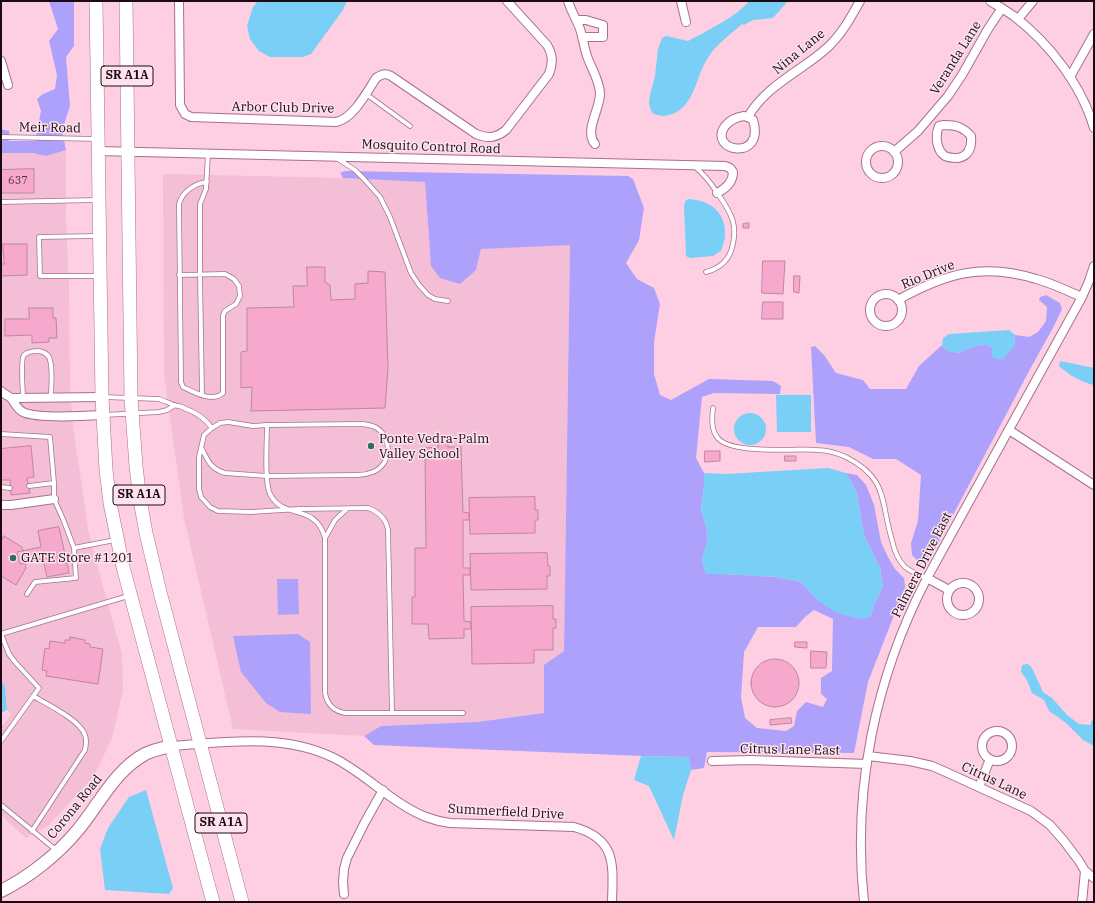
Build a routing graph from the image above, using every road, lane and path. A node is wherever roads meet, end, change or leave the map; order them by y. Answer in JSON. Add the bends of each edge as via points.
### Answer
{"nodes":[{"id":1,"x":96,"y":1,"type":"edge"},
{"id":2,"x":126,"y":1,"type":"edge"},
{"id":3,"x":179,"y":1,"type":"edge"},
{"id":4,"x":507,"y":1,"type":"edge"},
{"id":5,"x":568,"y":1,"type":"edge"},
{"id":6,"x":681,"y":1,"type":"edge"},
{"id":7,"x":860,"y":1,"type":"edge"},
{"id":8,"x":1033,"y":1,"type":"edge"},
{"id":9,"x":992,"y":2,"type":"edge"},
{"id":10,"x":1002,"y":8,"type":"junction"},
{"id":11,"x":1018,"y":19,"type":"junction"},
{"id":12,"x":576,"y":20,"type":"junction"},
{"id":13,"x":686,"y":22,"type":"dead end"},
{"id":14,"x":1094,"y":34,"type":"edge"},
{"id":15,"x":582,"y":37,"type":"junction"},
{"id":16,"x":1,"y":61,"type":"edge"},
{"id":17,"x":1070,"y":77,"type":"junction"},
{"id":18,"x":8,"y":85,"type":"dead end"},
{"id":19,"x":365,"y":94,"type":"junction"},
{"id":20,"x":748,"y":117,"type":"junction"},
{"id":21,"x":930,"y":118,"type":"junction"},
{"id":22,"x":410,"y":126,"type":"dead end"},
{"id":23,"x":940,"y":126,"type":"junction"},
{"id":24,"x":1094,"y":128,"type":"edge"},
{"id":25,"x":1,"y":137,"type":"edge"},
{"id":26,"x":595,"y":144,"type":"dead end"},
{"id":27,"x":98,"y":145,"type":"junction"},
{"id":28,"x":128,"y":151,"type":"junction"},
{"id":29,"x":894,"y":152,"type":"dead end"},
{"id":30,"x":208,"y":153,"type":"junction"},
{"id":31,"x":333,"y":156,"type":"junction"},
{"id":32,"x":694,"y":165,"type":"junction"},
{"id":33,"x":207,"y":182,"type":"junction"},
{"id":34,"x":717,"y":193,"type":"junction"},
{"id":35,"x":99,"y":200,"type":"junction"},
{"id":36,"x":1,"y":202,"type":"edge"},
{"id":37,"x":100,"y":236,"type":"junction"},
{"id":38,"x":1094,"y":266,"type":"edge"},
{"id":39,"x":706,"y":272,"type":"dead end"},
{"id":40,"x":179,"y":275,"type":"junction"},
{"id":41,"x":200,"y":275,"type":"junction"},
{"id":42,"x":100,"y":276,"type":"junction"},
{"id":43,"x":1082,"y":297,"type":"junction"},
{"id":44,"x":898,"y":300,"type":"dead end"},
{"id":45,"x":448,"y":301,"type":"dead end"},
{"id":46,"x":1,"y":392,"type":"edge"},
{"id":47,"x":202,"y":395,"type":"junction"},
{"id":48,"x":102,"y":397,"type":"junction"},
{"id":49,"x":10,"y":398,"type":"junction"},
{"id":50,"x":23,"y":398,"type":"junction"},
{"id":51,"x":51,"y":398,"type":"junction"},
{"id":52,"x":132,"y":398,"type":"junction"},
{"id":53,"x":175,"y":406,"type":"junction"},
{"id":54,"x":713,"y":408,"type":"dead end"},
{"id":55,"x":132,"y":413,"type":"junction"},
{"id":56,"x":103,"y":415,"type":"junction"},
{"id":57,"x":267,"y":425,"type":"junction"},
{"id":58,"x":212,"y":428,"type":"junction"},
{"id":59,"x":1009,"y":430,"type":"junction"},
{"id":60,"x":1,"y":434,"type":"edge"},
{"id":61,"x":202,"y":449,"type":"junction"},
{"id":62,"x":267,"y":476,"type":"junction"},
{"id":63,"x":54,"y":483,"type":"junction"},
{"id":64,"x":1094,"y":485,"type":"edge"},
{"id":65,"x":29,"y":486,"type":"dead end"},
{"id":66,"x":1,"y":488,"type":"edge"},
{"id":67,"x":10,"y":488,"type":"dead end"},
{"id":68,"x":54,"y":499,"type":"junction"},
{"id":69,"x":1,"y":505,"type":"edge"},
{"id":70,"x":348,"y":509,"type":"junction"},
{"id":71,"x":288,"y":510,"type":"junction"},
{"id":72,"x":325,"y":538,"type":"junction"},
{"id":73,"x":117,"y":540,"type":"junction"},
{"id":74,"x":74,"y":548,"type":"junction"},
{"id":75,"x":927,"y":578,"type":"junction"},
{"id":76,"x":949,"y":590,"type":"junction"},
{"id":77,"x":27,"y":594,"type":"dead end"},
{"id":78,"x":131,"y":595,"type":"junction"},
{"id":79,"x":1,"y":634,"type":"edge"},
{"id":80,"x":34,"y":696,"type":"junction"},
{"id":81,"x":392,"y":713,"type":"junction"},
{"id":82,"x":463,"y":713,"type":"dead end"},
{"id":83,"x":1,"y":741,"type":"edge"},
{"id":84,"x":200,"y":744,"type":"junction"},
{"id":85,"x":171,"y":746,"type":"junction"},
{"id":86,"x":990,"y":759,"type":"dead end"},
{"id":87,"x":867,"y":760,"type":"junction"},
{"id":88,"x":712,"y":761,"type":"dead end"},
{"id":89,"x":979,"y":787,"type":"junction"},
{"id":90,"x":383,"y":790,"type":"junction"},
{"id":91,"x":1,"y":805,"type":"edge"},
{"id":92,"x":32,"y":831,"type":"junction"},
{"id":93,"x":57,"y":852,"type":"junction"},
{"id":94,"x":1084,"y":871,"type":"junction"},
{"id":95,"x":1094,"y":878,"type":"edge"},
{"id":96,"x":1,"y":891,"type":"edge"},
{"id":97,"x":344,"y":894,"type":"dead end"},
{"id":98,"x":213,"y":902,"type":"edge"},
{"id":99,"x":242,"y":902,"type":"edge"},
{"id":100,"x":612,"y":902,"type":"edge"},
{"id":101,"x":864,"y":902,"type":"edge"},
{"id":102,"x":1082,"y":902,"type":"edge"}],
"edges":[{"from":1,"to":27,"type":"main road","number":"SR A1A"},
{"from":2,"to":28,"type":"main road","number":"SR A1A"},
{"from":3,"to":19,"type":"street","name":"Arbor Club Drive","via":[[180,104],[185,114],[191,117],[336,122],[347,118]]},
{"from":4,"to":19,"type":"street","name":"Arbor Club Drive","via":[[547,45],[552,67],[506,130],[500,134],[483,137],[476,134],[387,74],[376,78]]},
{"from":5,"to":12,"type":"street"},
{"from":6,"to":13,"type":"street"},
{"from":7,"to":20,"type":"street","name":"Nina Lane","via":[[839,35],[828,47],[772,89],[759,101]]},
{"from":8,"to":11,"type":"street"},
{"from":9,"to":10,"type":"street"},
{"from":10,"to":11,"type":"street"},
{"from":10,"to":21,"type":"street","name":"Veranda Lane","via":[[962,75]]},
{"from":11,"to":17,"type":"street","via":[[1055,56]]},
{"from":12,"to":15,"type":"street"},
{"from":12,"to":15,"type":"street","via":[[603,25],[603,37]]},
{"from":14,"to":17,"type":"street"},
{"from":15,"to":26,"type":"street","via":[[600,92],[590,132]]},
{"from":16,"to":18,"type":"street"},
{"from":17,"to":24,"type":"street"},
{"from":19,"to":22,"type":"lane"},
{"from":20,"to":20,"type":"street","via":[[734,119],[725,127],[722,136],[726,145],[738,149],[750,144],[754,129],[753,120]]},
{"from":21,"to":23,"type":"street"},
{"from":21,"to":29,"type":"street","name":"Veranda Lane"},
{"from":23,"to":23,"type":"street","via":[[937,130],[939,149],[945,156],[964,156],[971,147],[971,136],[957,126]]},
{"from":25,"to":27,"type":"lane","name":"Meir Road"},
{"from":27,"to":28,"type":"street","name":"Mosquito Control Road"},
{"from":27,"to":35,"type":"main road","number":"SR A1A"},
{"from":28,"to":30,"type":"street","name":"Mosquito Control Road"},
{"from":28,"to":52,"type":"main road","number":"SR A1A"},
{"from":30,"to":31,"type":"street","name":"Mosquito Control Road"},
{"from":30,"to":33,"type":"lane"},
{"from":31,"to":32,"type":"street","name":"Mosquito Control Road"},
{"from":31,"to":45,"type":"lane","via":[[355,170],[380,197],[405,260],[419,285],[428,295]]},
{"from":32,"to":34,"type":"lane"},
{"from":32,"to":34,"type":"street","name":"Mosquito Control Road","via":[[730,168],[733,172],[730,184]]},
{"from":33,"to":40,"type":"lane","via":[[201,182],[185,192],[178,204]]},
{"from":33,"to":41,"type":"lane","via":[[200,204]]},
{"from":34,"to":39,"type":"lane","via":[[731,213],[733,240],[729,256],[714,270]]},
{"from":35,"to":36,"type":"lane"},
{"from":35,"to":37,"type":"main road","number":"SR A1A"},
{"from":37,"to":42,"type":"main road","number":"SR A1A"},
{"from":37,"to":42,"type":"lane","via":[[39,237],[40,276]]},
{"from":38,"to":43,"type":"street","name":"Palmera Drive East"},
{"from":40,"to":41,"type":"lane"},
{"from":40,"to":47,"type":"lane","via":[[181,382],[182,387]]},
{"from":41,"to":47,"type":"lane"},
{"from":41,"to":47,"type":"lane","via":[[225,274],[234,279],[240,291],[236,304],[223,315],[223,393],[211,397]]},
{"from":42,"to":48,"type":"main road","number":"SR A1A"},
{"from":43,"to":44,"type":"street","name":"Rio Drive","via":[[1024,275],[985,270],[944,278]]},
{"from":43,"to":59,"type":"street","name":"Palmera Drive East"},
{"from":46,"to":49,"type":"street"},
{"from":48,"to":51,"type":"street"},
{"from":48,"to":52,"type":"lane"},
{"from":48,"to":56,"type":"main road","number":"SR A1A"},
{"from":49,"to":50,"type":"street"},
{"from":49,"to":56,"type":"street","via":[[17,408],[32,415]]},
{"from":50,"to":51,"type":"street"},
{"from":50,"to":51,"type":"lane","via":[[23,358],[28,352],[38,351],[50,358]]},
{"from":52,"to":53,"type":"lane","via":[[159,399]]},
{"from":52,"to":55,"type":"main road","number":"SR A1A"},
{"from":53,"to":55,"type":"lane","via":[[159,412]]},
{"from":53,"to":58,"type":"lane","via":[[183,407],[200,416]]},
{"from":54,"to":75,"type":"lane","via":[[714,431],[724,444],[752,449],[830,451],[861,466],[878,484],[894,549],[899,559],[913,572]]},
{"from":55,"to":56,"type":"lane"},
{"from":55,"to":84,"type":"main road","number":"SR A1A","via":[[136,466],[146,533]]},
{"from":56,"to":73,"type":"main road","number":"SR A1A","via":[[106,470]]},
{"from":57,"to":58,"type":"lane","via":[[253,426],[228,422]]},
{"from":57,"to":62,"type":"lane"},
{"from":57,"to":62,"type":"lane","via":[[369,425],[385,436],[388,448],[383,465],[367,474]]},
{"from":58,"to":61,"type":"lane","via":[[204,435]]},
{"from":59,"to":64,"type":"street"},
{"from":59,"to":75,"type":"street","name":"Palmera Drive East"},
{"from":60,"to":63,"type":"lane","via":[[50,437]]},
{"from":61,"to":62,"type":"lane","via":[[208,463],[219,471]]},
{"from":61,"to":71,"type":"lane","via":[[199,457],[199,489],[201,497],[210,507],[225,512]]},
{"from":62,"to":71,"type":"lane","via":[[270,493]]},
{"from":63,"to":65,"type":"lane"},
{"from":63,"to":68,"type":"lane"},
{"from":66,"to":67,"type":"lane"},
{"from":68,"to":69,"type":"street"},
{"from":68,"to":74,"type":"lane"},
{"from":70,"to":71,"type":"lane"},
{"from":70,"to":72,"type":"lane","via":[[335,520]]},
{"from":70,"to":81,"type":"lane","via":[[368,508],[376,511],[387,525]]},
{"from":71,"to":72,"type":"lane","via":[[312,517],[321,527]]},
{"from":72,"to":81,"type":"lane","via":[[325,697],[329,705],[340,712]]},
{"from":73,"to":74,"type":"lane"},
{"from":73,"to":78,"type":"main road","number":"SR A1A"},
{"from":74,"to":77,"type":"lane","via":[[76,578],[35,582]]},
{"from":75,"to":76,"type":"street"},
{"from":75,"to":87,"type":"street","name":"Palmera Drive East","via":[[895,648],[881,691]]},
{"from":76,"to":76,"type":"street","via":[[947,601],[954,612],[966,615],[976,609],[979,595],[971,585],[958,584]]},
{"from":78,"to":79,"type":"lane"},
{"from":78,"to":85,"type":"main road","number":"SR A1A"},
{"from":79,"to":80,"type":"lane","via":[[9,654],[39,688]]},
{"from":80,"to":83,"type":"lane"},
{"from":80,"to":92,"type":"lane","via":[[82,728],[87,743],[85,750]]},
{"from":81,"to":82,"type":"lane"},
{"from":84,"to":85,"type":"street","name":"Summerfield Drive"},
{"from":84,"to":90,"type":"street","name":"Summerfield Drive","via":[[245,741],[296,744],[335,758]]},
{"from":84,"to":99,"type":"main road","number":"SR A1A"},
{"from":85,"to":93,"type":"street","name":"Corona Road","via":[[146,754],[114,780],[77,831]]},
{"from":85,"to":98,"type":"main road","number":"SR A1A"},
{"from":86,"to":89,"type":"street"},
{"from":87,"to":88,"type":"street","name":"Citrus Lane East"},
{"from":87,"to":89,"type":"street","name":"Citrus Lane","via":[[910,761],[932,766]]},
{"from":87,"to":101,"type":"street","name":"Palmera Drive East","via":[[861,844]]},
{"from":89,"to":94,"type":"street","name":"Citrus Lane","via":[[1046,821],[1064,841]]},
{"from":90,"to":97,"type":"street","via":[[347,858]]},
{"from":90,"to":100,"type":"street","name":"Summerfield Drive","via":[[411,810],[438,821],[585,830],[602,843],[610,856],[613,872]]},
{"from":91,"to":92,"type":"lane"},
{"from":92,"to":93,"type":"lane"},
{"from":93,"to":96,"type":"street","name":"Corona Road","via":[[24,878]]},
{"from":94,"to":95,"type":"street","name":"Citrus Lane"},
{"from":94,"to":102,"type":"street"}]}
